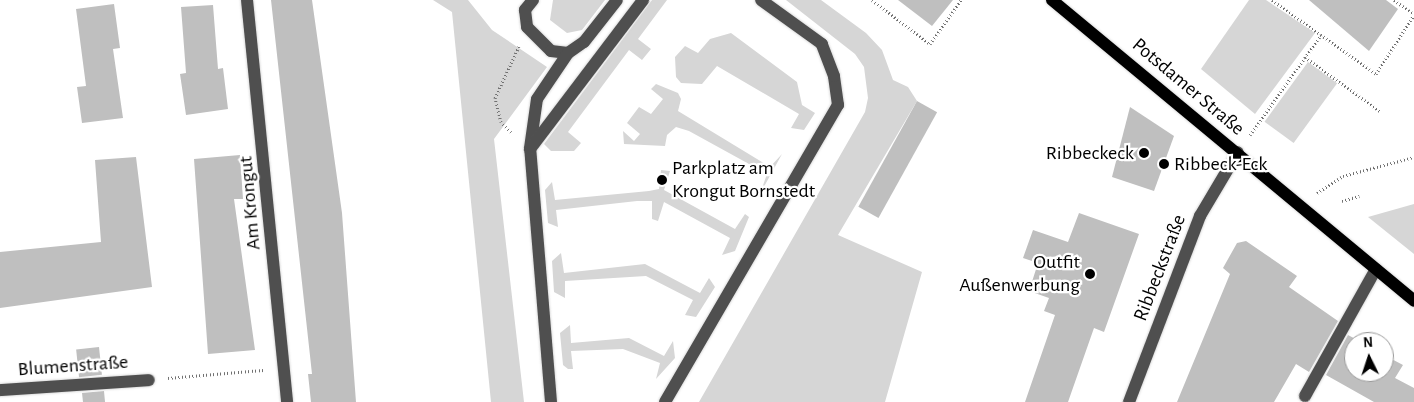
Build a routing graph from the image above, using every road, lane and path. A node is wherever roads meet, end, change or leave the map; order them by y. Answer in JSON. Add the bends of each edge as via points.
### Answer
{"nodes":[{"id":1,"x":247,"y":0,"type":"edge"},
{"id":2,"x":533,"y":0,"type":"edge"},
{"id":3,"x":617,"y":0,"type":"edge"},
{"id":4,"x":644,"y":0,"type":"edge"},
{"id":5,"x":761,"y":0,"type":"edge"},
{"id":6,"x":872,"y":0,"type":"edge"},
{"id":7,"x":961,"y":0,"type":"edge"},
{"id":8,"x":1052,"y":0,"type":"edge"},
{"id":9,"x":1272,"y":0,"type":"edge"},
{"id":10,"x":1394,"y":0,"type":"edge"},
{"id":11,"x":1414,"y":15,"type":"edge"},
{"id":12,"x":527,"y":27,"type":"junction"},
{"id":13,"x":1321,"y":35,"type":"junction"},
{"id":14,"x":568,"y":53,"type":"junction"},
{"id":15,"x":1305,"y":57,"type":"junction"},
{"id":16,"x":1381,"y":112,"type":"dead end"},
{"id":17,"x":1260,"y":121,"type":"dead end"},
{"id":18,"x":530,"y":149,"type":"junction"},
{"id":19,"x":1238,"y":152,"type":"junction"},
{"id":20,"x":1414,"y":157,"type":"edge"},
{"id":21,"x":1359,"y":196,"type":"dead end"},
{"id":22,"x":1342,"y":202,"type":"dead end"},
{"id":23,"x":1300,"y":204,"type":"junction"},
{"id":24,"x":1376,"y":269,"type":"junction"},
{"id":25,"x":1414,"y":301,"type":"edge"},
{"id":26,"x":272,"y":369,"type":"dead end"},
{"id":27,"x":153,"y":380,"type":"joint"},
{"id":28,"x":0,"y":390,"type":"edge"},
{"id":29,"x":1305,"y":396,"type":"dead end"},
{"id":30,"x":287,"y":402,"type":"edge"},
{"id":31,"x":552,"y":402,"type":"edge"},
{"id":32,"x":665,"y":402,"type":"edge"},
{"id":33,"x":1129,"y":402,"type":"edge"}],
"edges":[{"from":1,"to":30,"type":"street","name":"Am Krongut"},
{"from":2,"to":12,"type":"street","via":[[525,10]]},
{"from":3,"to":14,"type":"street","via":[[584,42]]},
{"from":4,"to":18,"type":"street"},
{"from":5,"to":32,"type":"street","via":[[822,44],[834,76],[838,105]]},
{"from":6,"to":7,"type":"path","via":[[930,44]]},
{"from":8,"to":19,"type":"main road","name":"Potsdamer Straße"},
{"from":9,"to":13,"type":"path"},
{"from":10,"to":11,"type":"path"},
{"from":11,"to":13,"type":"path","via":[[1376,74]]},
{"from":12,"to":14,"type":"street","via":[[551,51]]},
{"from":12,"to":18,"type":"path","via":[[495,98],[501,122]]},
{"from":13,"to":15,"type":"path"},
{"from":14,"to":18,"type":"street","via":[[537,99]]},
{"from":15,"to":16,"type":"path"},
{"from":15,"to":17,"type":"path"},
{"from":18,"to":31,"type":"street"},
{"from":19,"to":23,"type":"main road","name":"Potsdamer Straße"},
{"from":19,"to":33,"type":"street","name":"Ribbeckstraße","via":[[1200,216]]},
{"from":20,"to":23,"type":"path","via":[[1343,176]]},
{"from":21,"to":22,"type":"path"},
{"from":23,"to":24,"type":"main road","name":"Potsdamer Straße"},
{"from":24,"to":25,"type":"main road","name":"Potsdamer Straße"},
{"from":24,"to":29,"type":"street"},
{"from":26,"to":27,"type":"path","name":"Blumenstraße"},
{"from":27,"to":28,"type":"street","name":"Blumenstraße"}]}
